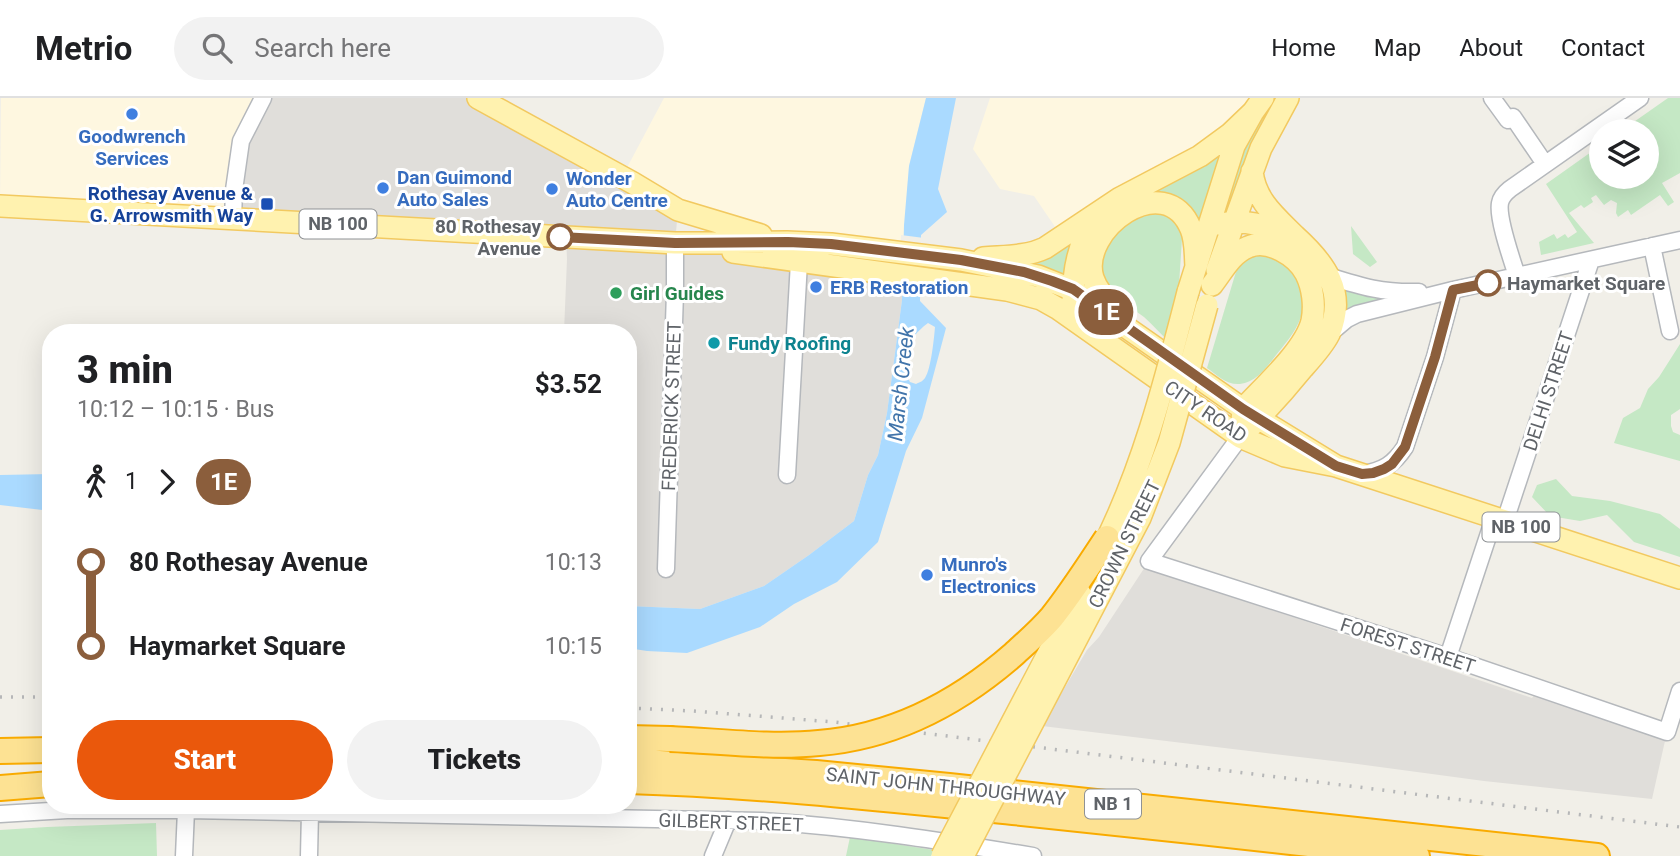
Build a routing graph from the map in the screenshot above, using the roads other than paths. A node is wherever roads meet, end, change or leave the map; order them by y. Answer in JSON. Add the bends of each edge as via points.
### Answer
{"nodes":[{"id":1,"x":263,"y":98,"type":"edge"},
{"id":2,"x":478,"y":98,"type":"edge"},
{"id":3,"x":1288,"y":98,"type":"edge"},
{"id":4,"x":1492,"y":98,"type":"edge"},
{"id":5,"x":1640,"y":98,"type":"edge"},
{"id":6,"x":1258,"y":105,"type":"edge"},
{"id":7,"x":1545,"y":164,"type":"junction"},
{"id":8,"x":1252,"y":171,"type":"junction"},
{"id":9,"x":0,"y":206,"type":"edge"},
{"id":10,"x":1105,"y":207,"type":"junction"},
{"id":11,"x":677,"y":210,"type":"junction"},
{"id":12,"x":233,"y":219,"type":"junction"},
{"id":13,"x":1234,"y":221,"type":"junction"},
{"id":14,"x":1208,"y":226,"type":"junction"},
{"id":15,"x":1680,"y":240,"type":"edge"},
{"id":16,"x":788,"y":242,"type":"junction"},
{"id":17,"x":1302,"y":242,"type":"junction"},
{"id":18,"x":675,"y":243,"type":"junction"},
{"id":19,"x":1652,"y":246,"type":"junction"},
{"id":20,"x":961,"y":260,"type":"junction"},
{"id":21,"x":1591,"y":260,"type":"junction"},
{"id":22,"x":799,"y":262,"type":"junction"},
{"id":23,"x":889,"y":262,"type":"junction"},
{"id":24,"x":1196,"y":266,"type":"junction"},
{"id":25,"x":1328,"y":276,"type":"junction"},
{"id":26,"x":1517,"y":276,"type":"junction"},
{"id":27,"x":1073,"y":289,"type":"junction"},
{"id":28,"x":1453,"y":290,"type":"junction"},
{"id":29,"x":1210,"y":295,"type":"junction"},
{"id":30,"x":1075,"y":320,"type":"junction"},
{"id":31,"x":1670,"y":331,"type":"dead end"},
{"id":32,"x":1328,"y":335,"type":"junction"},
{"id":33,"x":1151,"y":344,"type":"junction"},
{"id":34,"x":1250,"y":414,"type":"junction"},
{"id":35,"x":1240,"y":437,"type":"junction"},
{"id":36,"x":1336,"y":466,"type":"junction"},
{"id":37,"x":1362,"y":474,"type":"junction"},
{"id":38,"x":787,"y":475,"type":"dead end"},
{"id":39,"x":1500,"y":520,"type":"junction"},
{"id":40,"x":1107,"y":538,"type":"junction"},
{"id":41,"x":666,"y":569,"type":"dead end"},
{"id":42,"x":1680,"y":578,"type":"edge"},
{"id":43,"x":1448,"y":657,"type":"junction"},
{"id":44,"x":1680,"y":691,"type":"edge"},
{"id":45,"x":637,"y":738,"type":"edge"},
{"id":46,"x":42,"y":750,"type":"edge"},
{"id":47,"x":0,"y":751,"type":"edge"},
{"id":48,"x":637,"y":762,"type":"edge"},
{"id":49,"x":0,"y":775,"type":"edge"},
{"id":50,"x":42,"y":775,"type":"edge"},
{"id":51,"x":637,"y":781,"type":"edge"},
{"id":52,"x":42,"y":785,"type":"edge"},
{"id":53,"x":0,"y":788,"type":"edge"},
{"id":54,"x":42,"y":811,"type":"edge"},
{"id":55,"x":0,"y":814,"type":"edge"},
{"id":56,"x":186,"y":814,"type":"edge"},
{"id":57,"x":310,"y":814,"type":"edge"},
{"id":58,"x":414,"y":814,"type":"edge"},
{"id":59,"x":728,"y":820,"type":"junction"},
{"id":60,"x":954,"y":852,"type":"edge"},
{"id":61,"x":184,"y":856,"type":"edge"},
{"id":62,"x":309,"y":856,"type":"edge"},
{"id":63,"x":713,"y":856,"type":"edge"},
{"id":64,"x":1033,"y":856,"type":"edge"},
{"id":65,"x":1417,"y":856,"type":"edge"},
{"id":66,"x":1598,"y":856,"type":"edge"}],
"edges":[{"from":1,"to":12,"type":"street","via":[[242,141]]},
{"from":2,"to":11,"type":"main road"},
{"from":3,"to":8,"type":"main road","name":"CROWN STREET"},
{"from":4,"to":7,"type":"street","via":[[1508,120],[1513,117]]},
{"from":5,"to":7,"type":"street"},
{"from":6,"to":10,"type":"main road","via":[[1200,156]]},
{"from":6,"to":14,"type":"main road","name":"CROWN STREET","via":[[1234,146]]},
{"from":7,"to":26,"type":"street","via":[[1505,192],[1500,202]]},
{"from":8,"to":13,"type":"main road","name":"CROWN STREET"},
{"from":8,"to":17,"type":"main road","via":[[1262,202]]},
{"from":9,"to":12,"type":"main road","number":"NB 100"},
{"from":10,"to":20,"type":"main road","via":[[1033,253]]},
{"from":10,"to":27,"type":"main road","via":[[1089,226],[1079,249]]},
{"from":11,"to":16,"type":"main road"},
{"from":11,"to":18,"type":"main road"},
{"from":12,"to":18,"type":"main road","number":"NB 100"},
{"from":13,"to":14,"type":"main road"},
{"from":13,"to":17,"type":"main road","via":[[1254,222]]},
{"from":13,"to":29,"type":"main road","name":"CROWN STREET"},
{"from":14,"to":24,"type":"main road","name":"CROWN STREET"},
{"from":15,"to":19,"type":"street"},
{"from":16,"to":18,"type":"main road","number":"NB 100"},
{"from":16,"to":23,"type":"main road","number":"NB 100","via":[[831,244]]},
{"from":17,"to":25,"type":"main road"},
{"from":18,"to":22,"type":"main road","number":"NB 100"},
{"from":18,"to":41,"type":"street","name":"FREDERICK STREET"},
{"from":19,"to":21,"type":"street"},
{"from":19,"to":31,"type":"street"},
{"from":20,"to":23,"type":"main road","name":"CITY ROAD","number":"NB 100","via":[[937,257]]},
{"from":20,"to":27,"type":"main road","name":"CITY ROAD","number":"NB 100","via":[[1038,276]]},
{"from":21,"to":26,"type":"street"},
{"from":21,"to":39,"type":"street","name":"DELHI STREET"},
{"from":22,"to":23,"type":"main road","number":"NB 100"},
{"from":22,"to":38,"type":"street"},
{"from":23,"to":30,"type":"main road","name":"CITY ROAD","number":"NB 100","via":[[936,280],[1027,294]]},
{"from":24,"to":33,"type":"main road","via":[[1192,231],[1168,204],[1139,204],[1103,235],[1092,262],[1093,277],[1100,292]]},
{"from":24,"to":40,"type":"main road","name":"CROWN STREET","bridge":true,"via":[[1153,425]]},
{"from":25,"to":28,"type":"street","via":[[1386,292]]},
{"from":25,"to":32,"type":"main road","via":[[1336,311]]},
{"from":26,"to":28,"type":"street"},
{"from":27,"to":30,"type":"main road"},
{"from":27,"to":33,"type":"main road","name":"CITY ROAD","number":"NB 100"},
{"from":28,"to":32,"type":"street","via":[[1357,314]]},
{"from":28,"to":37,"type":"street","via":[[1405,447],[1384,469]]},
{"from":29,"to":34,"type":"main road","via":[[1234,255],[1265,243],[1292,258],[1311,288],[1312,322],[1305,338]]},
{"from":29,"to":60,"type":"main road","name":"CROWN STREET","bridge":true,"via":[[1168,443],[1140,518]]},
{"from":30,"to":35,"type":"main road","name":"CITY ROAD","number":"NB 100"},
{"from":32,"to":34,"type":"main road","via":[[1293,381]]},
{"from":33,"to":34,"type":"main road","name":"CITY ROAD","number":"NB 100"},
{"from":34,"to":35,"type":"main road"},
{"from":34,"to":36,"type":"main road","name":"CITY ROAD","number":"NB 100"},
{"from":35,"to":36,"type":"main road","name":"CITY ROAD","number":"NB 100","via":[[1285,456]]},
{"from":35,"to":43,"type":"street","name":"FOREST STREET","via":[[1149,561]]},
{"from":36,"to":37,"type":"main road","number":"NB 100"},
{"from":37,"to":39,"type":"main road","number":"NB 100"},
{"from":39,"to":42,"type":"main road","number":"NB 100"},
{"from":39,"to":43,"type":"street","name":"DELHI STREET"},
{"from":40,"to":45,"type":"highway","bridge":true,"via":[[1064,602],[1029,640],[949,702],[900,726],[871,735],[798,745]]},
{"from":40,"to":60,"type":"main road","name":"CROWN STREET","bridge":true},
{"from":43,"to":44,"type":"street","name":"FOREST STREET","via":[[1667,732]]},
{"from":46,"to":47,"type":"highway"},
{"from":48,"to":66,"type":"highway","name":"SAINT JOHN THROUGHWAY","number":"NB 1","via":[[949,786]]},
{"from":49,"to":50,"type":"highway"},
{"from":51,"to":65,"type":"highway","name":"SAINT JOHN THROUGHWAY","number":"NB 1","via":[[828,794]]},
{"from":52,"to":53,"type":"highway"},
{"from":54,"to":55,"type":"street","name":"GILBERT STREET"},
{"from":56,"to":61,"type":"street"},
{"from":57,"to":62,"type":"street"},
{"from":58,"to":59,"type":"street","name":"GILBERT STREET"},
{"from":59,"to":60,"type":"street","name":"GILBERT STREET","via":[[821,825]]},
{"from":59,"to":63,"type":"street"},
{"from":60,"to":64,"type":"street","name":"GILBERT STREET"}]}
